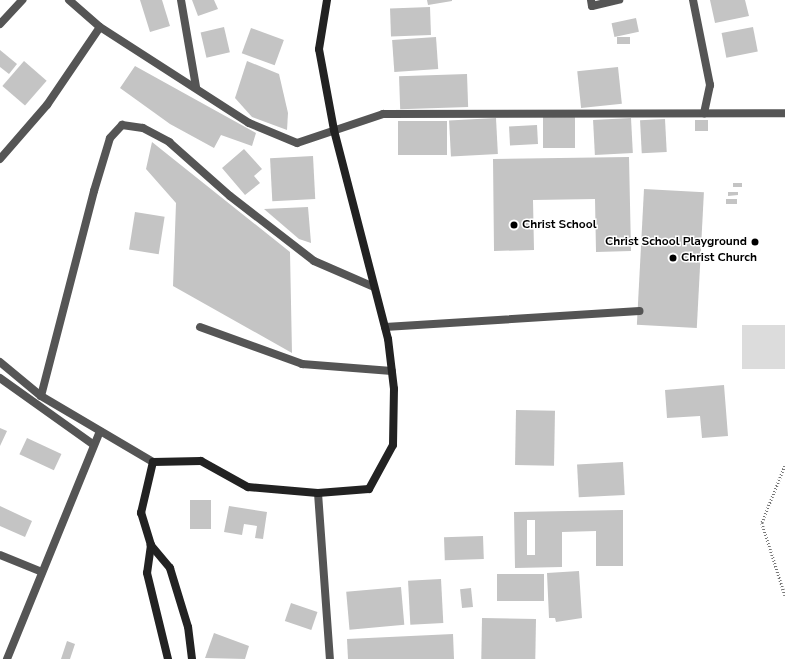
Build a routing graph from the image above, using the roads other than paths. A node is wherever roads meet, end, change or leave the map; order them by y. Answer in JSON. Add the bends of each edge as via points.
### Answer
{"nodes":[{"id":1,"x":22,"y":0,"type":"edge"},
{"id":2,"x":69,"y":0,"type":"edge"},
{"id":3,"x":181,"y":0,"type":"edge"},
{"id":4,"x":327,"y":0,"type":"edge"},
{"id":5,"x":591,"y":0,"type":"edge"},
{"id":6,"x":619,"y":0,"type":"edge"},
{"id":7,"x":693,"y":0,"type":"edge"},
{"id":8,"x":0,"y":24,"type":"edge"},
{"id":9,"x":100,"y":28,"type":"junction"},
{"id":10,"x":196,"y":87,"type":"junction"},
{"id":11,"x":704,"y":113,"type":"junction"},
{"id":12,"x":785,"y":113,"type":"edge"},
{"id":13,"x":334,"y":130,"type":"junction"},
{"id":14,"x":0,"y":159,"type":"edge"},
{"id":15,"x":374,"y":287,"type":"junction"},
{"id":16,"x":639,"y":311,"type":"dead end"},
{"id":17,"x":200,"y":327,"type":"dead end"},
{"id":18,"x":385,"y":327,"type":"junction"},
{"id":19,"x":0,"y":362,"type":"edge"},
{"id":20,"x":392,"y":371,"type":"junction"},
{"id":21,"x":0,"y":378,"type":"edge"},
{"id":22,"x":41,"y":396,"type":"junction"},
{"id":23,"x":100,"y":430,"type":"junction"},
{"id":24,"x":94,"y":445,"type":"junction"},
{"id":25,"x":153,"y":462,"type":"junction"},
{"id":26,"x":318,"y":493,"type":"junction"},
{"id":27,"x":151,"y":545,"type":"junction"},
{"id":28,"x":0,"y":555,"type":"edge"},
{"id":29,"x":42,"y":572,"type":"junction"},
{"id":30,"x":7,"y":659,"type":"edge"},
{"id":31,"x":168,"y":659,"type":"edge"},
{"id":32,"x":192,"y":659,"type":"edge"},
{"id":33,"x":330,"y":659,"type":"edge"}],
"edges":[{"from":1,"to":8,"type":"street"},
{"from":2,"to":9,"type":"street"},
{"from":3,"to":10,"type":"street"},
{"from":4,"to":13,"type":"main road","via":[[319,49]]},
{"from":5,"to":6,"type":"street","via":[[592,6]]},
{"from":7,"to":11,"type":"street","via":[[710,85]]},
{"from":9,"to":10,"type":"street"},
{"from":9,"to":14,"type":"street","via":[[47,105]]},
{"from":10,"to":13,"type":"street","via":[[250,123],[296,143]]},
{"from":11,"to":12,"type":"street"},
{"from":11,"to":13,"type":"street","via":[[383,114]]},
{"from":13,"to":15,"type":"main road"},
{"from":15,"to":18,"type":"main road"},
{"from":15,"to":22,"type":"street","via":[[314,261],[230,196],[169,142],[143,128],[122,125],[110,138],[94,190]]},
{"from":16,"to":18,"type":"street"},
{"from":17,"to":20,"type":"street","via":[[302,364]]},
{"from":18,"to":20,"type":"main road"},
{"from":19,"to":22,"type":"street"},
{"from":20,"to":26,"type":"main road","via":[[393,445],[369,489]]},
{"from":21,"to":24,"type":"street"},
{"from":22,"to":23,"type":"street"},
{"from":23,"to":24,"type":"street"},
{"from":23,"to":25,"type":"street"},
{"from":24,"to":29,"type":"street"},
{"from":25,"to":26,"type":"main road","via":[[201,461],[248,487]]},
{"from":25,"to":27,"type":"main road","via":[[140,513]]},
{"from":26,"to":33,"type":"street"},
{"from":27,"to":31,"type":"main road","via":[[147,573]]},
{"from":27,"to":32,"type":"main road","via":[[170,568],[188,627]]},
{"from":28,"to":29,"type":"street"},
{"from":29,"to":30,"type":"street"}]}
